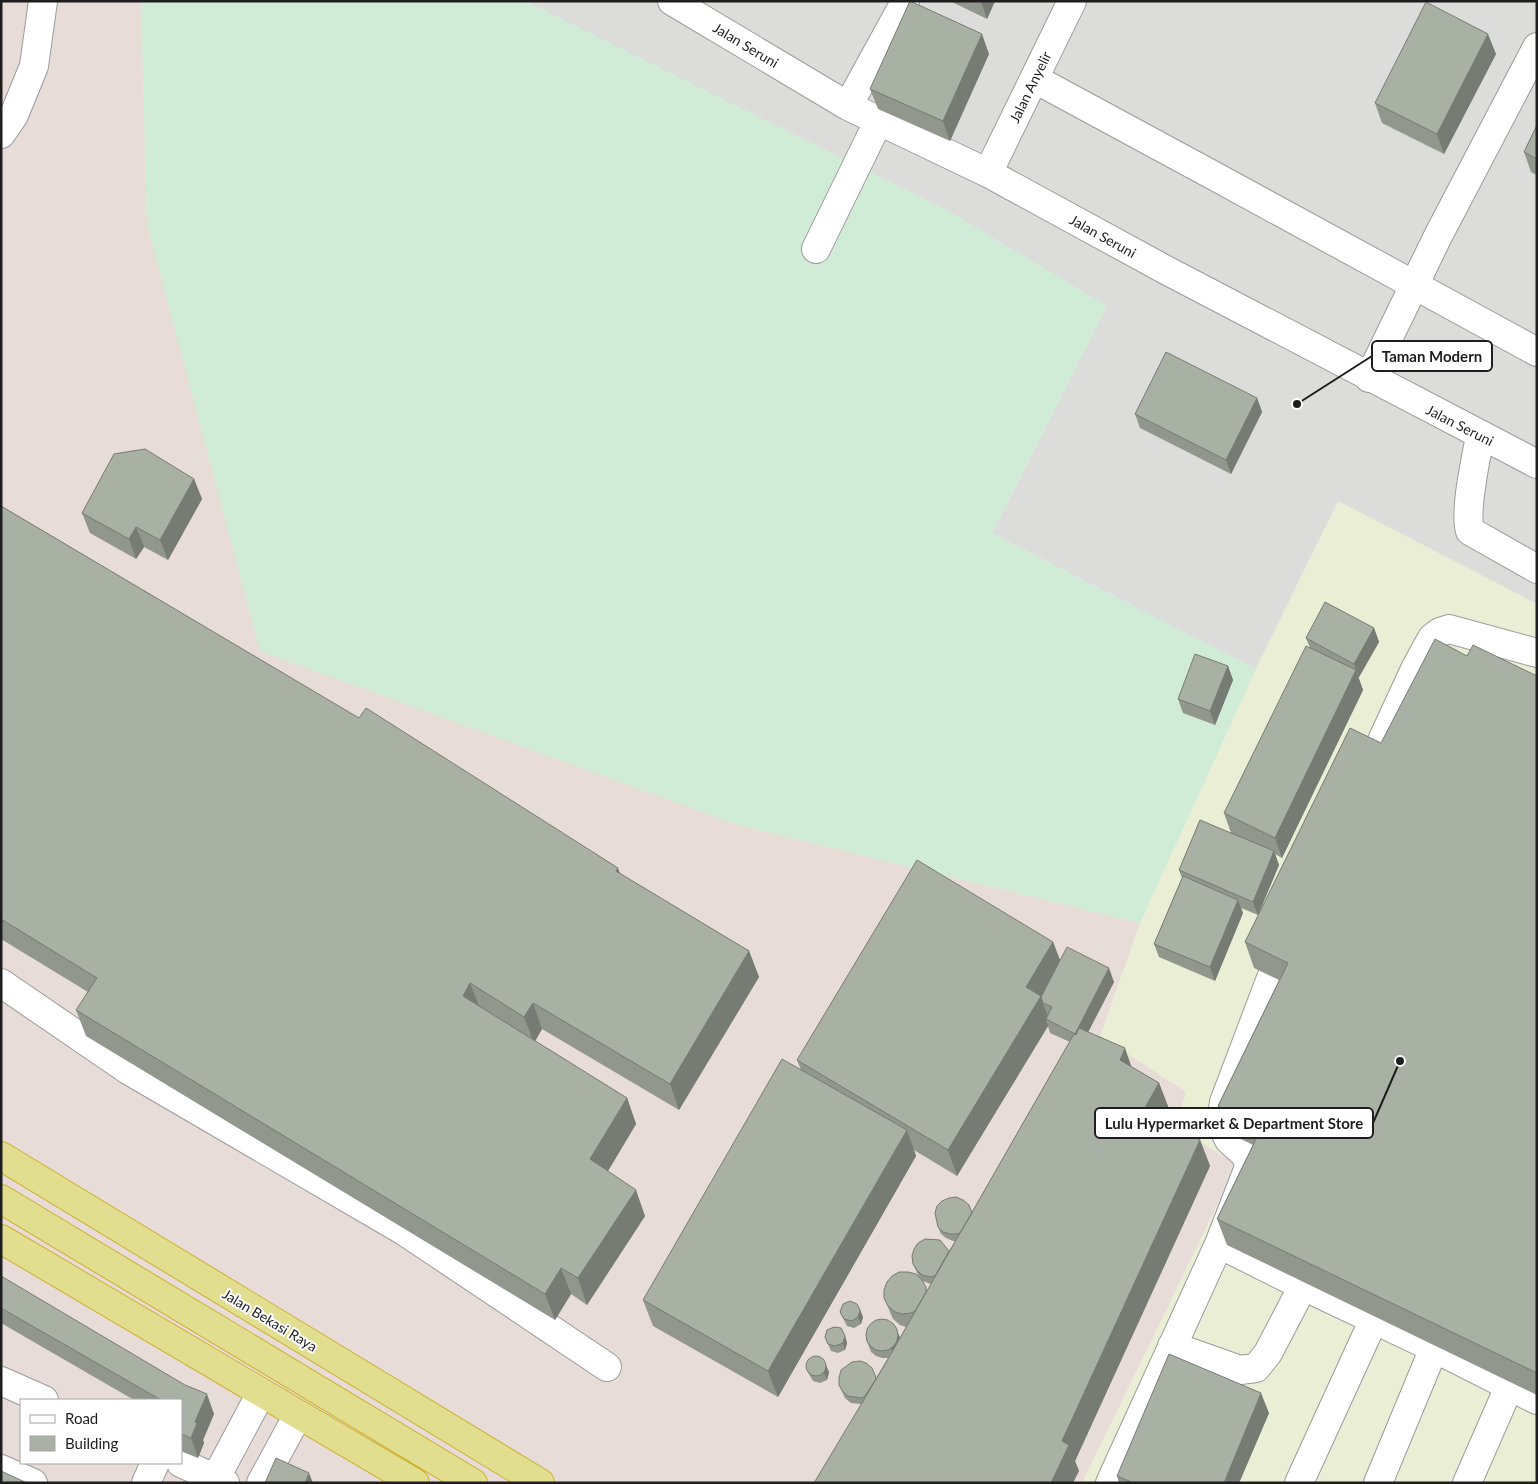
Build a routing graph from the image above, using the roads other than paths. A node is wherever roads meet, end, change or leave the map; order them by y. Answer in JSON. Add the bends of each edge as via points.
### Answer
{"nodes":[{"id":1,"x":43,"y":1,"type":"edge"},
{"id":2,"x":672,"y":1,"type":"edge"},
{"id":3,"x":1072,"y":1,"type":"edge"},
{"id":4,"x":905,"y":2,"type":"edge"},
{"id":5,"x":1537,"y":47,"type":"edge"},
{"id":6,"x":1038,"y":71,"type":"junction"},
{"id":7,"x":848,"y":106,"type":"junction"},
{"id":8,"x":879,"y":120,"type":"junction"},
{"id":9,"x":1,"y":134,"type":"edge"},
{"id":10,"x":982,"y":170,"type":"junction"},
{"id":11,"x":816,"y":249,"type":"dead end"},
{"id":12,"x":1414,"y":285,"type":"junction"},
{"id":13,"x":1537,"y":352,"type":"edge"},
{"id":14,"x":1368,"y":378,"type":"junction"},
{"id":15,"x":1480,"y":436,"type":"junction"},
{"id":16,"x":1537,"y":464,"type":"edge"},
{"id":17,"x":1537,"y":569,"type":"edge"},
{"id":18,"x":1537,"y":653,"type":"edge"},
{"id":19,"x":1373,"y":760,"type":"edge"},
{"id":20,"x":1271,"y":978,"type":"edge"},
{"id":21,"x":1,"y":983,"type":"edge"},
{"id":22,"x":1,"y":1156,"type":"edge"},
{"id":23,"x":1,"y":1199,"type":"edge"},
{"id":24,"x":1,"y":1239,"type":"edge"},
{"id":25,"x":1218,"y":1244,"type":"junction"},
{"id":26,"x":1303,"y":1286,"type":"junction"},
{"id":27,"x":1374,"y":1319,"type":"junction"},
{"id":28,"x":1172,"y":1346,"type":"junction"},
{"id":29,"x":1434,"y":1348,"type":"junction"},
{"id":30,"x":607,"y":1367,"type":"dead end"},
{"id":31,"x":1,"y":1381,"type":"edge"},
{"id":32,"x":1509,"y":1387,"type":"junction"},
{"id":33,"x":261,"y":1393,"type":"junction"},
{"id":34,"x":42,"y":1399,"type":"edge"},
{"id":35,"x":1537,"y":1400,"type":"edge"},
{"id":36,"x":298,"y":1414,"type":"junction"},
{"id":37,"x":182,"y":1463,"type":"edge"},
{"id":38,"x":155,"y":1464,"type":"edge"},
{"id":39,"x":1,"y":1469,"type":"edge"},
{"id":40,"x":218,"y":1481,"type":"edge"},
{"id":41,"x":535,"y":1482,"type":"edge"},
{"id":42,"x":33,"y":1483,"type":"edge"},
{"id":43,"x":146,"y":1483,"type":"edge"},
{"id":44,"x":261,"y":1483,"type":"edge"},
{"id":45,"x":415,"y":1483,"type":"edge"},
{"id":46,"x":473,"y":1483,"type":"edge"},
{"id":47,"x":1110,"y":1483,"type":"edge"},
{"id":48,"x":1299,"y":1483,"type":"edge"},
{"id":49,"x":1378,"y":1483,"type":"edge"},
{"id":50,"x":1467,"y":1483,"type":"edge"}],
"edges":[{"from":1,"to":9,"type":"street","via":[[34,66],[14,115]]},
{"from":2,"to":7,"type":"street","name":"Jalan Seruni"},
{"from":3,"to":6,"type":"street","name":"Jalan Anyelir"},
{"from":4,"to":7,"type":"street"},
{"from":5,"to":12,"type":"street"},
{"from":6,"to":10,"type":"street","name":"Jalan Anyelir"},
{"from":6,"to":12,"type":"street"},
{"from":7,"to":8,"type":"street","name":"Jalan Seruni"},
{"from":8,"to":10,"type":"street","name":"Jalan Seruni"},
{"from":8,"to":11,"type":"street"},
{"from":10,"to":14,"type":"street","name":"Jalan Seruni"},
{"from":12,"to":13,"type":"street"},
{"from":12,"to":14,"type":"street"},
{"from":14,"to":15,"type":"street","name":"Jalan Seruni"},
{"from":15,"to":16,"type":"street","name":"Jalan Seruni"},
{"from":15,"to":17,"type":"street","via":[[1468,510],[1470,531]]},
{"from":18,"to":19,"type":"street","via":[[1449,629],[1440,632],[1432,638],[1415,669]]},
{"from":20,"to":25,"type":"street","via":[[1224,1102],[1221,1123],[1229,1140],[1247,1156],[1249,1167]]},
{"from":21,"to":30,"type":"street","via":[[128,1070],[404,1231]]},
{"from":22,"to":41,"type":"highway","name":"Jalan Bekasi Raya"},
{"from":23,"to":46,"type":"highway"},
{"from":24,"to":33,"type":"highway"},
{"from":25,"to":26,"type":"street"},
{"from":25,"to":28,"type":"street"},
{"from":26,"to":27,"type":"street"},
{"from":26,"to":28,"type":"street","via":[[1268,1353],[1256,1368],[1240,1370]]},
{"from":27,"to":29,"type":"street"},
{"from":27,"to":48,"type":"street"},
{"from":28,"to":47,"type":"street"},
{"from":29,"to":32,"type":"street"},
{"from":29,"to":49,"type":"street"},
{"from":31,"to":34,"type":"street"},
{"from":32,"to":35,"type":"street"},
{"from":32,"to":50,"type":"street"},
{"from":33,"to":36,"type":"highway"},
{"from":33,"to":40,"type":"street"},
{"from":36,"to":44,"type":"street"},
{"from":36,"to":45,"type":"highway"},
{"from":37,"to":40,"type":"street"},
{"from":38,"to":43,"type":"street"},
{"from":39,"to":42,"type":"street"}]}
